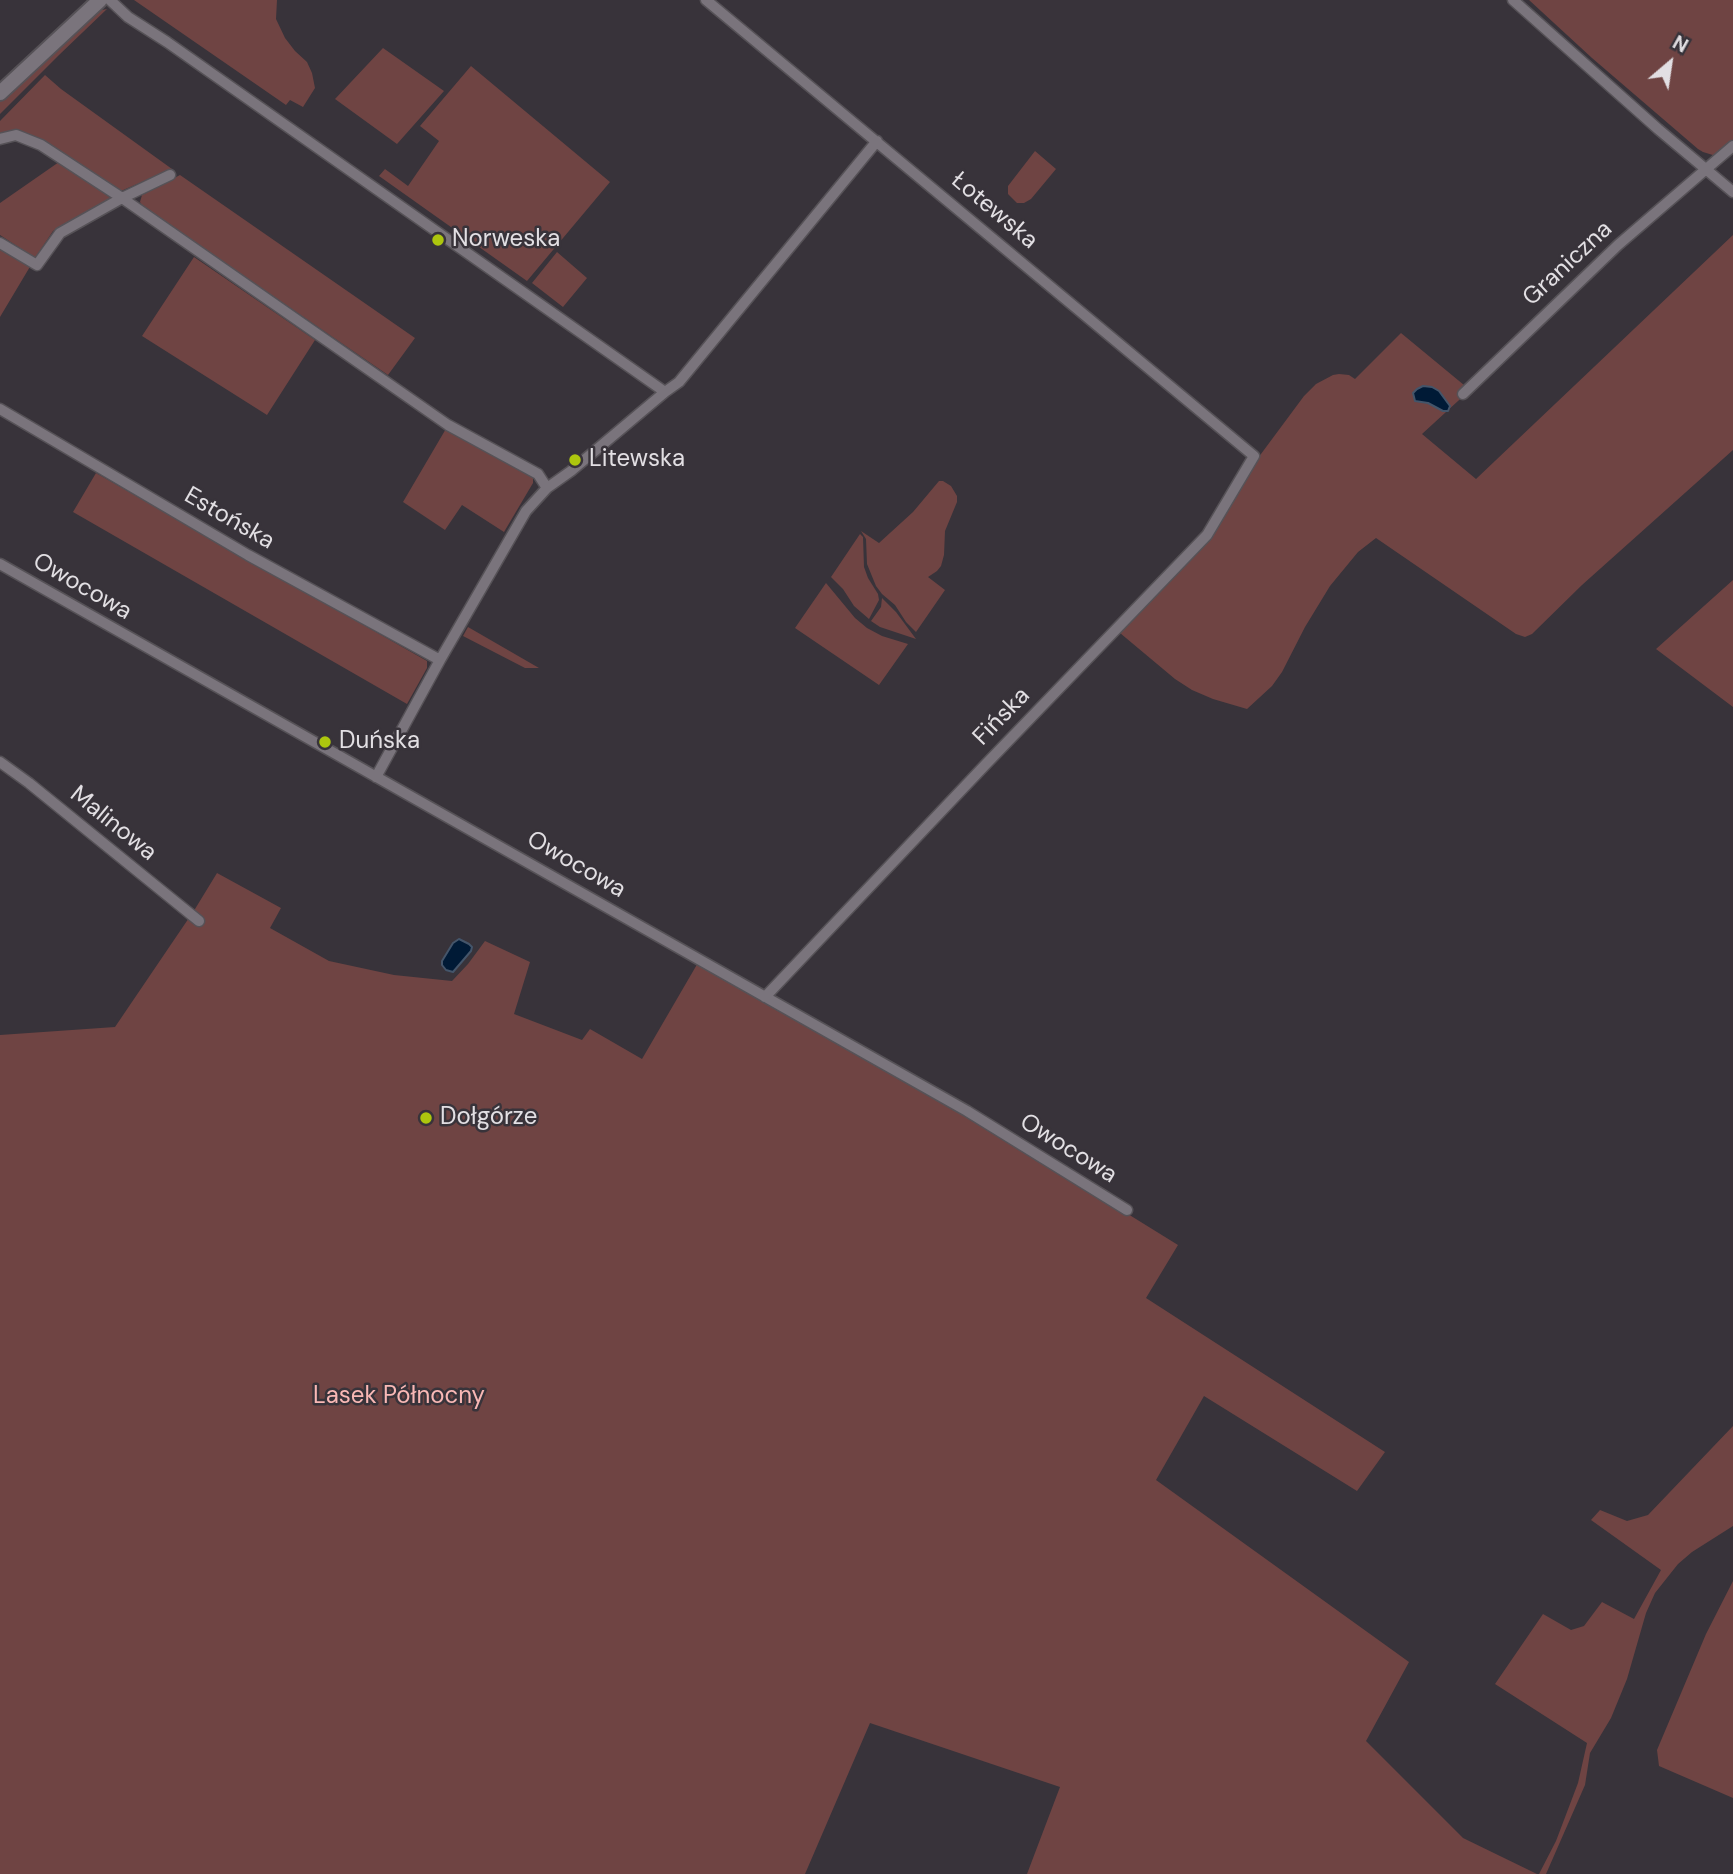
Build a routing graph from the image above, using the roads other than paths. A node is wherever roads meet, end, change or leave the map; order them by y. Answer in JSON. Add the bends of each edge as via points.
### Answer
{"nodes":[{"id":1,"x":100,"y":0,"type":"edge"},
{"id":2,"x":110,"y":0,"type":"edge"},
{"id":3,"x":706,"y":0,"type":"edge"},
{"id":4,"x":1513,"y":0,"type":"edge"},
{"id":5,"x":0,"y":93,"type":"edge"},
{"id":6,"x":0,"y":139,"type":"edge"},
{"id":7,"x":877,"y":141,"type":"junction"},
{"id":8,"x":1733,"y":146,"type":"edge"},
{"id":9,"x":1707,"y":170,"type":"junction"},
{"id":10,"x":170,"y":175,"type":"dead end"},
{"id":11,"x":1733,"y":192,"type":"edge"},
{"id":12,"x":122,"y":198,"type":"junction"},
{"id":13,"x":0,"y":243,"type":"edge"},
{"id":14,"x":665,"y":392,"type":"junction"},
{"id":15,"x":1463,"y":394,"type":"dead end"},
{"id":16,"x":0,"y":409,"type":"edge"},
{"id":17,"x":1254,"y":456,"type":"joint"},
{"id":18,"x":547,"y":488,"type":"junction"},
{"id":19,"x":0,"y":564,"type":"edge"},
{"id":20,"x":440,"y":660,"type":"junction"},
{"id":21,"x":0,"y":762,"type":"edge"},
{"id":22,"x":376,"y":777,"type":"junction"},
{"id":23,"x":199,"y":921,"type":"dead end"},
{"id":24,"x":765,"y":996,"type":"junction"},
{"id":25,"x":1127,"y":1210,"type":"dead end"}],
"edges":[{"from":1,"to":5,"type":"main road"},
{"from":2,"to":14,"type":"street","via":[[128,17]]},
{"from":3,"to":7,"type":"street","name":"Łotewska"},
{"from":4,"to":9,"type":"street"},
{"from":6,"to":12,"type":"street","via":[[16,135],[41,145]]},
{"from":7,"to":14,"type":"street","via":[[679,382]]},
{"from":7,"to":17,"type":"street","name":"Łotewska"},
{"from":8,"to":9,"type":"street","name":"Graniczna"},
{"from":9,"to":11,"type":"street"},
{"from":9,"to":15,"type":"street","name":"Graniczna","via":[[1618,245]]},
{"from":10,"to":12,"type":"street"},
{"from":12,"to":13,"type":"street","via":[[60,233],[37,265]]},
{"from":12,"to":18,"type":"street","via":[[448,425],[538,474]]},
{"from":14,"to":18,"type":"street"},
{"from":16,"to":20,"type":"street","name":"Estońska","via":[[248,555]]},
{"from":17,"to":24,"type":"street","name":"Fińska","via":[[1207,536]]},
{"from":18,"to":20,"type":"street","via":[[521,517]]},
{"from":19,"to":22,"type":"street","name":"Owocowa"},
{"from":20,"to":22,"type":"street"},
{"from":21,"to":23,"type":"street","name":"Malinowa"},
{"from":22,"to":24,"type":"street","name":"Owocowa"},
{"from":24,"to":25,"type":"street","name":"Owocowa","via":[[967,1111]]}]}
